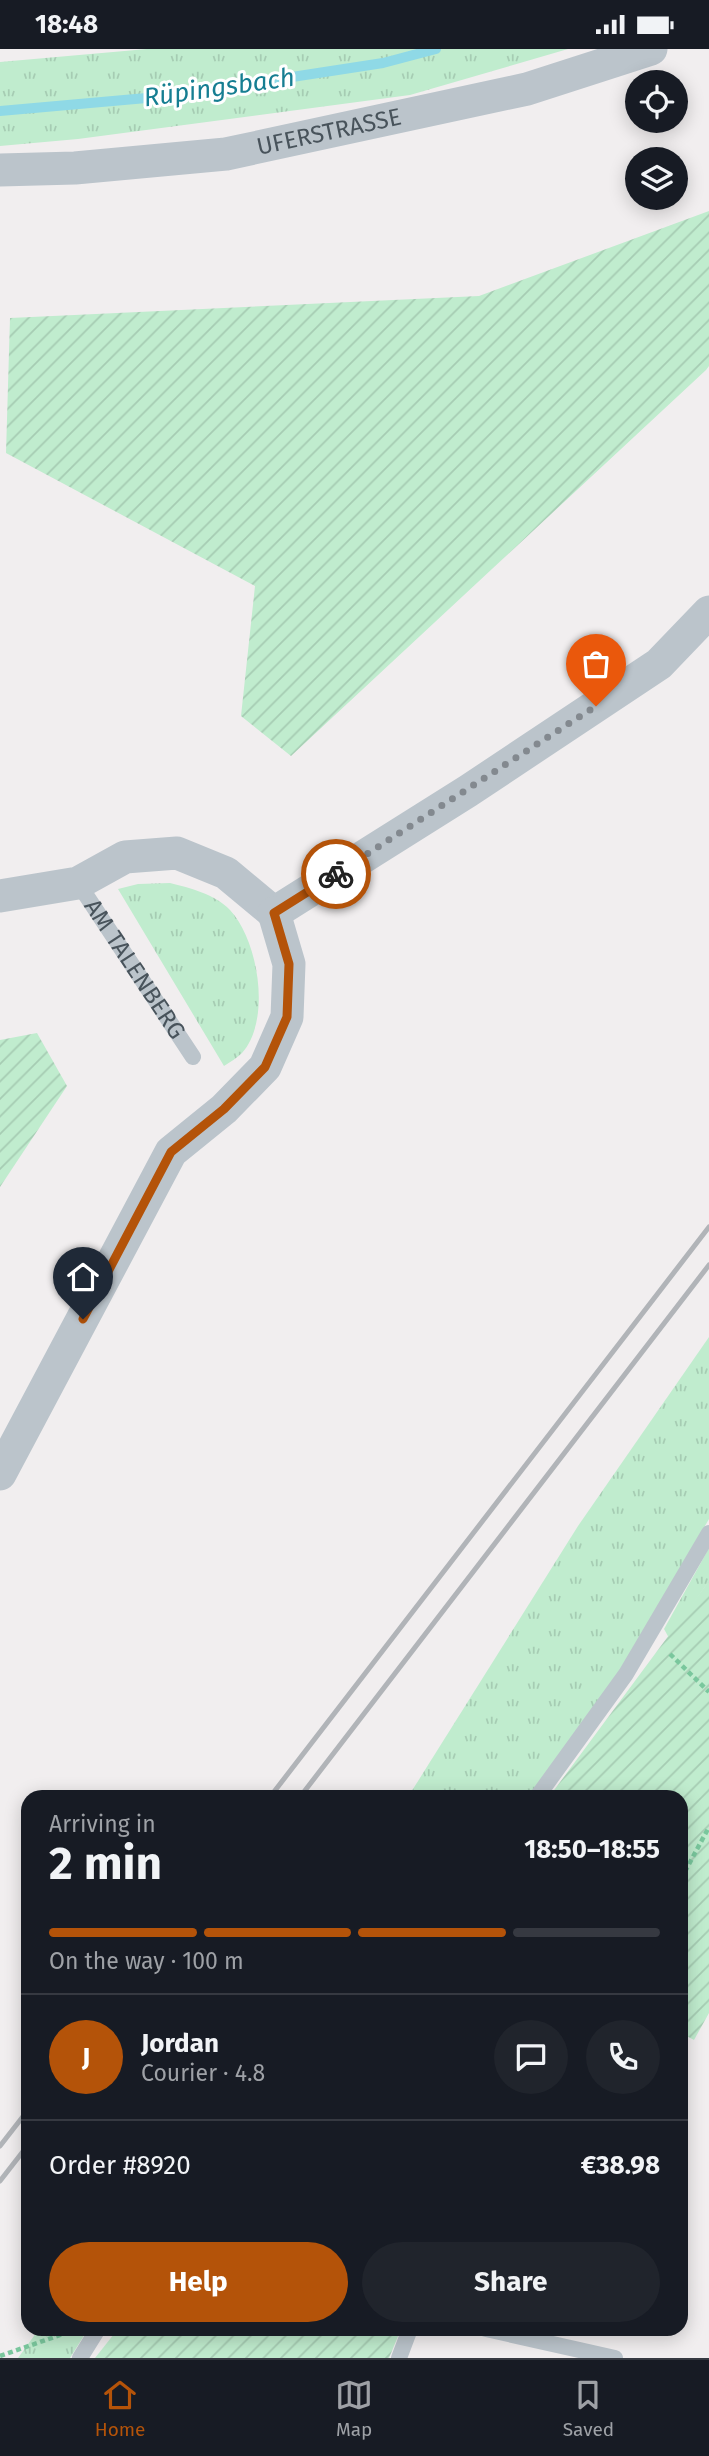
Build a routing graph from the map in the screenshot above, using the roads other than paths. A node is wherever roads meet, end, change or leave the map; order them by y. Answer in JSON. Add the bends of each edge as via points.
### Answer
{"nodes":[{"id":1,"x":651,"y":49,"type":"edge"},
{"id":2,"x":0,"y":170,"type":"edge"},
{"id":3,"x":709,"y":612,"type":"edge"},
{"id":4,"x":78,"y":883,"type":"junction"},
{"id":5,"x":0,"y":896,"type":"edge"},
{"id":6,"x":274,"y":913,"type":"junction"},
{"id":7,"x":193,"y":1056,"type":"dead end"},
{"id":8,"x":0,"y":1474,"type":"edge"},
{"id":9,"x":709,"y":1533,"type":"edge"},
{"id":10,"x":542,"y":1790,"type":"edge"},
{"id":11,"x":94,"y":2336,"type":"edge"},
{"id":12,"x":407,"y":2336,"type":"edge"},
{"id":13,"x":517,"y":2336,"type":"edge"},
{"id":14,"x":80,"y":2358,"type":"edge"},
{"id":15,"x":399,"y":2358,"type":"edge"},
{"id":16,"x":615,"y":2358,"type":"edge"}],
"edges":[{"from":1,"to":2,"type":"street","name":"UFERSTRASSE","via":[[527,89],[226,155]]},
{"from":3,"to":6,"type":"street","via":[[659,664]]},
{"from":4,"to":5,"type":"street"},
{"from":4,"to":6,"type":"street","via":[[125,856],[177,853],[226,873]]},
{"from":4,"to":7,"type":"lane","name":"AM TALENBERG"},
{"from":6,"to":8,"type":"street","via":[[289,964],[287,1017],[265,1067],[224,1109],[171,1152]]},
{"from":9,"to":10,"type":"lane","via":[[626,1674]]},
{"from":11,"to":14,"type":"lane"},
{"from":12,"to":15,"type":"lane"},
{"from":13,"to":16,"type":"lane"}]}
